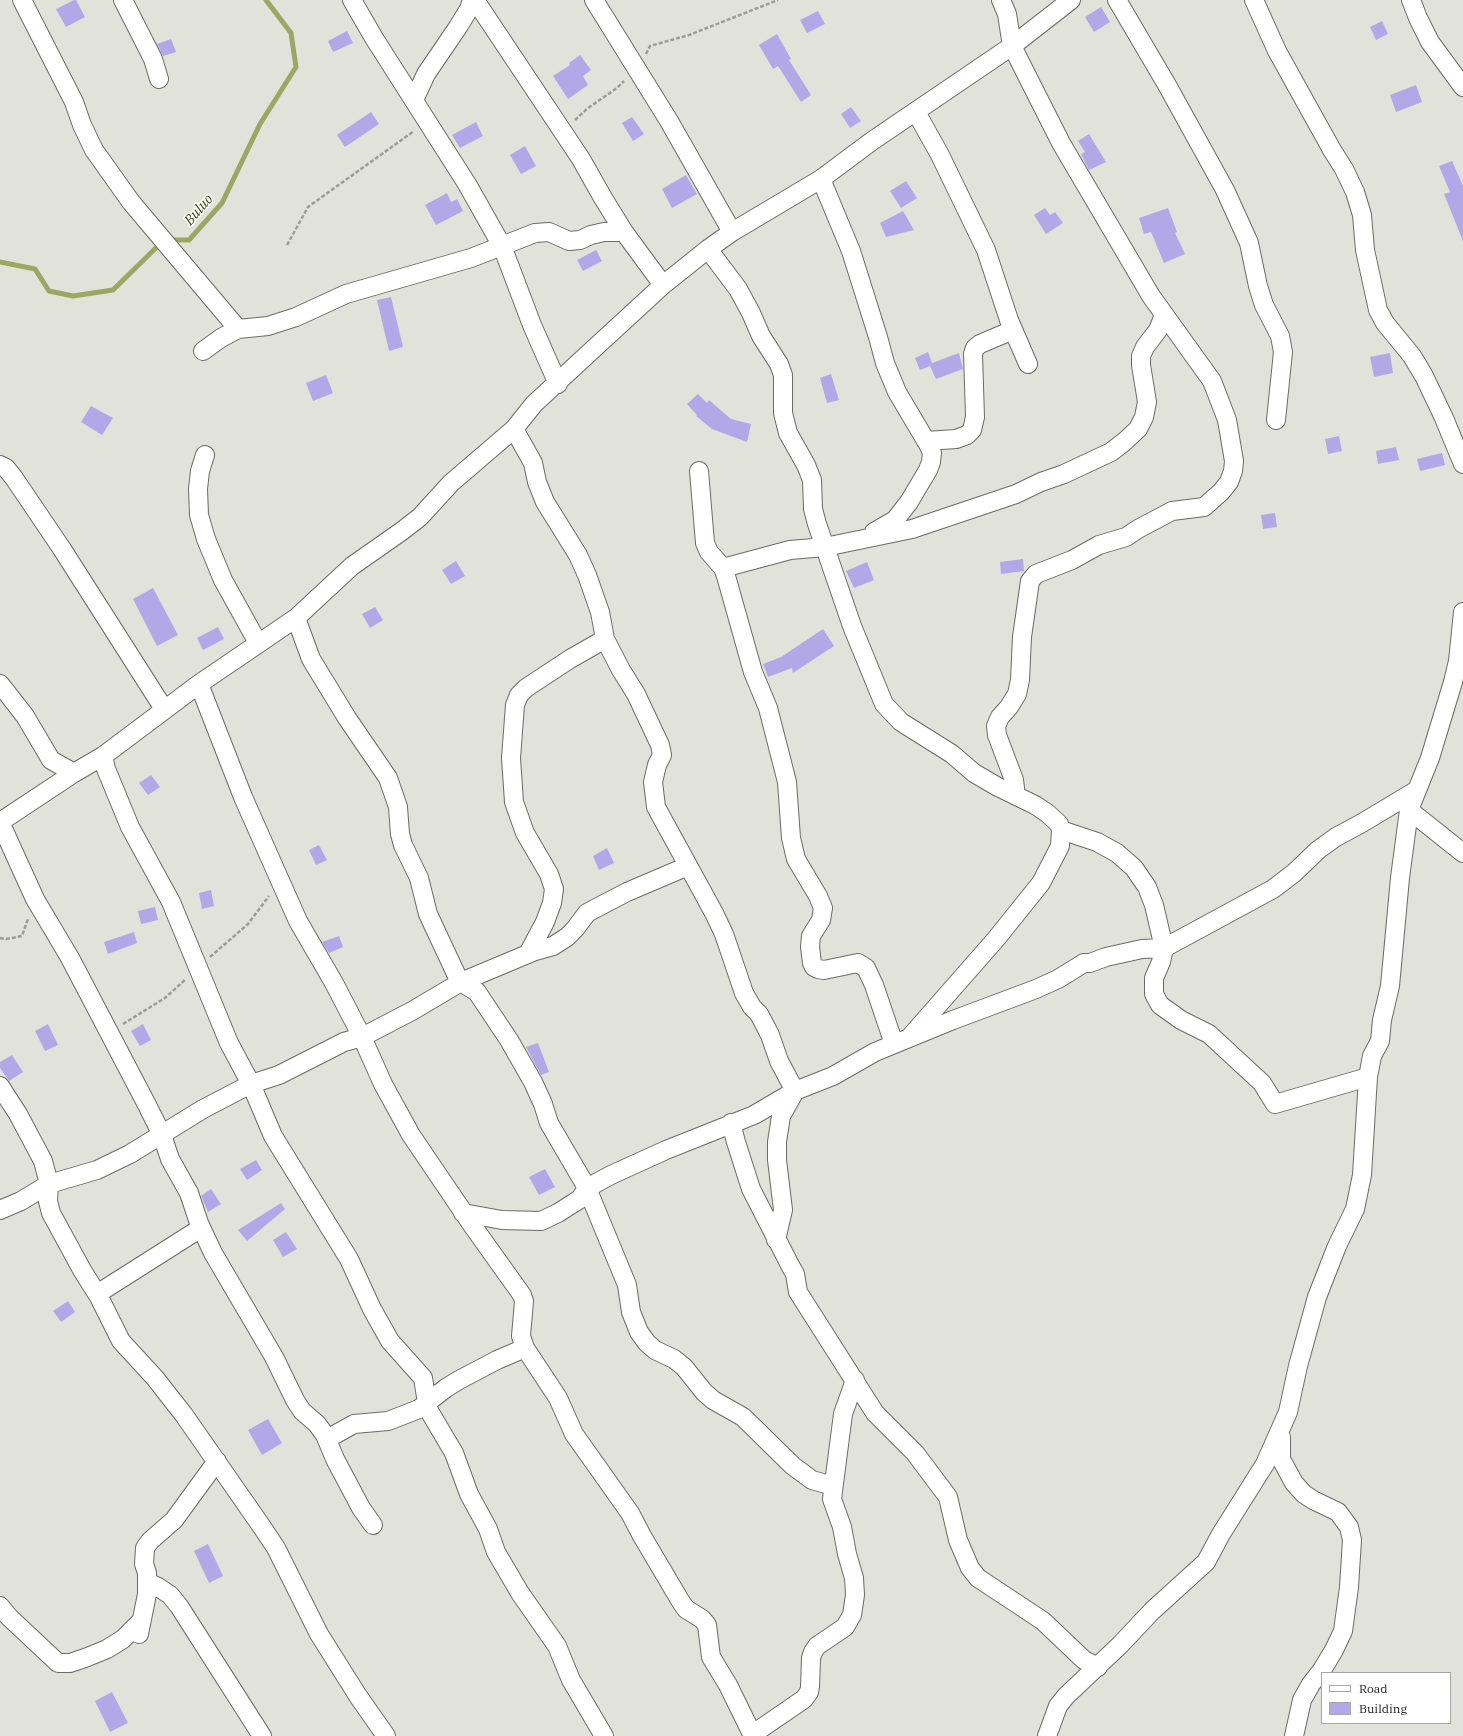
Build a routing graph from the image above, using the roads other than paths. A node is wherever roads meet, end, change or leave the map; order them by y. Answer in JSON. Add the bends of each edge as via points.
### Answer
{"nodes":[{"id":1,"x":22,"y":0,"type":"edge"},
{"id":2,"x":123,"y":0,"type":"edge"},
{"id":3,"x":352,"y":0,"type":"edge"},
{"id":4,"x":473,"y":0,"type":"edge"},
{"id":5,"x":594,"y":0,"type":"edge"},
{"id":6,"x":1000,"y":0,"type":"edge"},
{"id":7,"x":1071,"y":0,"type":"edge"},
{"id":8,"x":1117,"y":0,"type":"edge"},
{"id":9,"x":1254,"y":0,"type":"edge"},
{"id":10,"x":1411,"y":0,"type":"edge"},
{"id":11,"x":1012,"y":46,"type":"junction"},
{"id":12,"x":159,"y":79,"type":"dead end"},
{"id":13,"x":1463,"y":87,"type":"edge"},
{"id":14,"x":414,"y":100,"type":"junction"},
{"id":15,"x":916,"y":112,"type":"junction"},
{"id":16,"x":821,"y":179,"type":"junction"},
{"id":17,"x":624,"y":232,"type":"junction"},
{"id":18,"x":732,"y":232,"type":"junction"},
{"id":19,"x":502,"y":246,"type":"junction"},
{"id":20,"x":708,"y":249,"type":"junction"},
{"id":21,"x":663,"y":285,"type":"junction"},
{"id":22,"x":1164,"y":316,"type":"junction"},
{"id":23,"x":238,"y":329,"type":"junction"},
{"id":24,"x":1013,"y":330,"type":"junction"},
{"id":25,"x":203,"y":351,"type":"dead end"},
{"id":26,"x":1028,"y":364,"type":"dead end"},
{"id":27,"x":558,"y":384,"type":"junction"},
{"id":28,"x":1276,"y":420,"type":"dead end"},
{"id":29,"x":514,"y":428,"type":"junction"},
{"id":30,"x":926,"y":441,"type":"junction"},
{"id":31,"x":205,"y":455,"type":"dead end"},
{"id":32,"x":1463,"y":464,"type":"edge"},
{"id":33,"x":0,"y":465,"type":"edge"},
{"id":34,"x":699,"y":471,"type":"dead end"},
{"id":35,"x":853,"y":541,"type":"junction"},
{"id":36,"x":825,"y":547,"type":"junction"},
{"id":37,"x":722,"y":568,"type":"junction"},
{"id":38,"x":1463,"y":612,"type":"edge"},
{"id":39,"x":296,"y":618,"type":"junction"},
{"id":40,"x":606,"y":639,"type":"junction"},
{"id":41,"x":258,"y":643,"type":"junction"},
{"id":42,"x":0,"y":684,"type":"edge"},
{"id":43,"x":199,"y":684,"type":"junction"},
{"id":44,"x":164,"y":709,"type":"junction"},
{"id":45,"x":103,"y":756,"type":"junction"},
{"id":46,"x":74,"y":773,"type":"junction"},
{"id":47,"x":1417,"y":790,"type":"junction"},
{"id":48,"x":1016,"y":796,"type":"junction"},
{"id":49,"x":1409,"y":810,"type":"junction"},
{"id":50,"x":1061,"y":830,"type":"junction"},
{"id":51,"x":1463,"y":853,"type":"edge"},
{"id":52,"x":688,"y":866,"type":"junction"},
{"id":53,"x":1164,"y":948,"type":"junction"},
{"id":54,"x":528,"y":954,"type":"junction"},
{"id":55,"x":461,"y":982,"type":"junction"},
{"id":56,"x":362,"y":1037,"type":"junction"},
{"id":57,"x":901,"y":1042,"type":"junction"},
{"id":58,"x":1368,"y":1077,"type":"junction"},
{"id":59,"x":251,"y":1084,"type":"junction"},
{"id":60,"x":0,"y":1086,"type":"edge"},
{"id":61,"x":795,"y":1091,"type":"junction"},
{"id":62,"x":731,"y":1123,"type":"junction"},
{"id":63,"x":162,"y":1135,"type":"junction"},
{"id":64,"x":49,"y":1184,"type":"junction"},
{"id":65,"x":587,"y":1188,"type":"junction"},
{"id":66,"x":0,"y":1210,"type":"edge"},
{"id":67,"x":464,"y":1213,"type":"junction"},
{"id":68,"x":201,"y":1228,"type":"junction"},
{"id":69,"x":776,"y":1240,"type":"junction"},
{"id":70,"x":97,"y":1294,"type":"junction"},
{"id":71,"x":525,"y":1348,"type":"junction"},
{"id":72,"x":855,"y":1380,"type":"junction"},
{"id":73,"x":426,"y":1404,"type":"junction"},
{"id":74,"x":1282,"y":1428,"type":"junction"},
{"id":75,"x":327,"y":1439,"type":"junction"},
{"id":76,"x":216,"y":1461,"type":"junction"},
{"id":77,"x":833,"y":1486,"type":"junction"},
{"id":78,"x":373,"y":1525,"type":"dead end"},
{"id":79,"x":148,"y":1582,"type":"junction"},
{"id":80,"x":0,"y":1606,"type":"edge"},
{"id":81,"x":1098,"y":1667,"type":"junction"},
{"id":82,"x":753,"y":1735,"type":"edge"},
{"id":83,"x":262,"y":1736,"type":"edge"},
{"id":84,"x":386,"y":1736,"type":"edge"},
{"id":85,"x":604,"y":1736,"type":"edge"},
{"id":86,"x":1047,"y":1736,"type":"edge"},
{"id":87,"x":1294,"y":1736,"type":"edge"}],
"edges":[{"from":1,"to":23,"type":"street","via":[[74,102],[94,150],[131,202]]},
{"from":2,"to":12,"type":"street","via":[[153,59]]},
{"from":3,"to":14,"type":"street"},
{"from":4,"to":14,"type":"street","via":[[426,74]]},
{"from":4,"to":17,"type":"street","via":[[581,159]]},
{"from":5,"to":18,"type":"street","via":[[669,121]]},
{"from":6,"to":11,"type":"street","via":[[1007,14]]},
{"from":7,"to":11,"type":"street"},
{"from":8,"to":28,"type":"street","via":[[1225,190],[1249,243],[1258,286],[1264,305],[1280,336],[1283,352]]},
{"from":9,"to":32,"type":"street","via":[[1276,51],[1355,192],[1362,215],[1365,250],[1378,310],[1424,376]]},
{"from":10,"to":13,"type":"street","via":[[1430,42]]},
{"from":11,"to":15,"type":"street"},
{"from":11,"to":22,"type":"street","via":[[1062,143]]},
{"from":14,"to":19,"type":"street","via":[[467,184]]},
{"from":15,"to":16,"type":"street"},
{"from":15,"to":24,"type":"street","via":[[986,250]]},
{"from":16,"to":18,"type":"street"},
{"from":16,"to":30,"type":"street","via":[[851,251],[884,363],[897,392]]},
{"from":17,"to":19,"type":"street","via":[[604,232],[569,241],[548,232],[535,233]]},
{"from":17,"to":21,"type":"street"},
{"from":18,"to":20,"type":"street"},
{"from":19,"to":23,"type":"street","via":[[432,270],[346,294],[296,317],[268,326]]},
{"from":19,"to":27,"type":"street"},
{"from":20,"to":21,"type":"street"},
{"from":20,"to":36,"type":"street","via":[[738,289],[761,336],[779,364],[783,375],[783,413],[788,433],[812,480],[814,509]]},
{"from":21,"to":27,"type":"street"},
{"from":22,"to":35,"type":"street","via":[[1141,356],[1147,402],[1144,417],[1138,429],[1111,452],[991,504],[912,529]]},
{"from":22,"to":48,"type":"street","via":[[1200,362],[1217,392],[1227,420],[1234,461],[1233,471],[1221,492],[1204,507],[1172,511],[1126,537],[1099,545],[1072,560],[1036,574],[1030,581],[1022,637],[1018,694],[996,726],[1014,780]]},
{"from":23,"to":25,"type":"street"},
{"from":24,"to":26,"type":"street"},
{"from":24,"to":30,"type":"street","via":[[975,348],[975,417],[972,430],[956,440]]},
{"from":27,"to":29,"type":"street","via":[[534,404]]},
{"from":29,"to":39,"type":"street","via":[[452,483],[420,517],[352,566]]},
{"from":29,"to":40,"type":"street","via":[[533,464],[545,502],[578,555],[587,575]]},
{"from":30,"to":35,"type":"street","via":[[932,453],[931,462],[909,502],[895,520]]},
{"from":31,"to":41,"type":"street","via":[[198,489],[199,515],[214,561]]},
{"from":33,"to":44,"type":"street","via":[[14,478],[62,549]]},
{"from":34,"to":37,"type":"street","via":[[705,543]]},
{"from":35,"to":36,"type":"street"},
{"from":36,"to":37,"type":"street","via":[[790,550]]},
{"from":36,"to":48,"type":"street","via":[[852,626],[884,704],[900,722],[952,754],[974,773]]},
{"from":37,"to":57,"type":"street","via":[[778,744],[787,782],[791,838],[796,859],[823,908],[821,920],[811,936],[812,963],[814,968],[824,970],[858,963],[866,968]]},
{"from":38,"to":47,"type":"street","via":[[1453,682],[1430,758]]},
{"from":39,"to":41,"type":"street"},
{"from":39,"to":55,"type":"street","via":[[311,659],[388,778],[398,807],[403,845],[419,878],[428,914]]},
{"from":40,"to":52,"type":"street","via":[[660,745],[662,755],[653,782],[656,807]]},
{"from":40,"to":54,"type":"street","via":[[526,688],[519,695],[515,705],[511,758],[514,802],[529,844],[549,874],[554,889],[545,922]]},
{"from":41,"to":43,"type":"street"},
{"from":42,"to":46,"type":"street","via":[[24,716],[51,760]]},
{"from":43,"to":44,"type":"street"},
{"from":43,"to":56,"type":"street","via":[[243,797],[298,921]]},
{"from":44,"to":45,"type":"street"},
{"from":45,"to":46,"type":"street"},
{"from":45,"to":59,"type":"street","via":[[130,826],[171,902],[228,1042]]},
{"from":46,"to":63,"type":"street","via":[[0,822],[35,899],[70,958]]},
{"from":47,"to":49,"type":"street"},
{"from":47,"to":53,"type":"street","via":[[1336,837],[1273,890]]},
{"from":48,"to":50,"type":"street","via":[[1047,813],[1059,824]]},
{"from":49,"to":51,"type":"street"},
{"from":49,"to":58,"type":"street","via":[[1390,986],[1380,1041],[1372,1056]]},
{"from":50,"to":53,"type":"street","via":[[1097,842],[1117,853],[1134,868],[1147,887],[1154,905]]},
{"from":50,"to":57,"type":"street","via":[[1060,846],[1041,883],[996,938]]},
{"from":52,"to":54,"type":"street","via":[[602,904],[587,913],[567,937],[552,946]]},
{"from":52,"to":61,"type":"street","via":[[724,934],[744,993],[770,1035],[779,1061]]},
{"from":53,"to":57,"type":"street","via":[[1142,949],[1106,957],[1090,964],[1084,963],[1036,989]]},
{"from":53,"to":58,"type":"street","via":[[1162,962],[1154,978],[1154,994],[1160,1005],[1181,1020],[1209,1034],[1262,1083],[1275,1104]]},
{"from":54,"to":55,"type":"street"},
{"from":55,"to":56,"type":"street"},
{"from":55,"to":65,"type":"street","via":[[477,992],[509,1040],[533,1082],[549,1123]]},
{"from":56,"to":59,"type":"street","via":[[344,1042],[279,1075]]},
{"from":56,"to":67,"type":"street","via":[[383,1084],[411,1135]]},
{"from":57,"to":61,"type":"street","via":[[875,1052],[833,1076]]},
{"from":58,"to":74,"type":"street","via":[[1362,1175],[1355,1208],[1317,1297]]},
{"from":59,"to":63,"type":"street","via":[[203,1109]]},
{"from":59,"to":73,"type":"street","via":[[273,1136],[349,1259],[390,1341],[423,1378]]},
{"from":60,"to":64,"type":"street","via":[[42,1161]]},
{"from":61,"to":62,"type":"street","via":[[754,1115]]},
{"from":61,"to":69,"type":"street","via":[[781,1116],[777,1142],[783,1210]]},
{"from":62,"to":65,"type":"street","via":[[647,1158]]},
{"from":62,"to":69,"type":"street","via":[[751,1188]]},
{"from":63,"to":64,"type":"street","via":[[97,1170]]},
{"from":63,"to":68,"type":"street","via":[[170,1159],[189,1193]]},
{"from":64,"to":66,"type":"street"},
{"from":64,"to":70,"type":"street","via":[[48,1201],[51,1213]]},
{"from":65,"to":67,"type":"street","via":[[580,1199],[541,1221],[502,1220]]},
{"from":65,"to":77,"type":"street","via":[[627,1285],[634,1321],[647,1343],[684,1367],[713,1400],[743,1417],[792,1466],[812,1480]]},
{"from":67,"to":71,"type":"street","via":[[522,1295],[524,1300],[521,1336]]},
{"from":68,"to":70,"type":"street"},
{"from":68,"to":75,"type":"street","via":[[223,1272],[274,1357],[295,1400]]},
{"from":69,"to":72,"type":"street","via":[[795,1274],[798,1292]]},
{"from":70,"to":76,"type":"street","via":[[121,1341],[164,1389]]},
{"from":71,"to":73,"type":"street","via":[[459,1380]]},
{"from":71,"to":82,"type":"street","via":[[558,1398],[574,1434],[630,1513],[681,1602],[707,1625],[711,1657]]},
{"from":72,"to":77,"type":"street","via":[[843,1414]]},
{"from":72,"to":81,"type":"street","via":[[875,1413],[924,1464],[948,1497],[958,1540],[970,1568],[978,1578],[1043,1621],[1084,1660]]},
{"from":73,"to":75,"type":"street","via":[[388,1421],[354,1424]]},
{"from":73,"to":85,"type":"street","via":[[454,1453],[469,1494],[488,1529],[499,1558],[556,1646],[571,1680]]},
{"from":74,"to":81,"type":"street","via":[[1265,1464],[1206,1562],[1152,1611]]},
{"from":74,"to":87,"type":"street","via":[[1281,1459],[1294,1484],[1308,1497],[1338,1512],[1349,1527],[1352,1540],[1343,1630],[1334,1650],[1302,1700]]},
{"from":75,"to":78,"type":"street","via":[[361,1508]]},
{"from":76,"to":79,"type":"street","via":[[174,1520],[145,1548],[144,1564]]},
{"from":76,"to":84,"type":"street","via":[[276,1548],[319,1634]]},
{"from":77,"to":82,"type":"street","via":[[833,1505],[844,1531],[854,1578],[852,1615],[845,1627],[817,1646],[813,1652],[809,1692],[804,1699]]},
{"from":79,"to":80,"type":"street","via":[[140,1627],[107,1649],[70,1663],[58,1663]]},
{"from":79,"to":83,"type":"street","via":[[170,1595],[179,1606]]},
{"from":81,"to":86,"type":"street","via":[[1058,1706]]}]}
